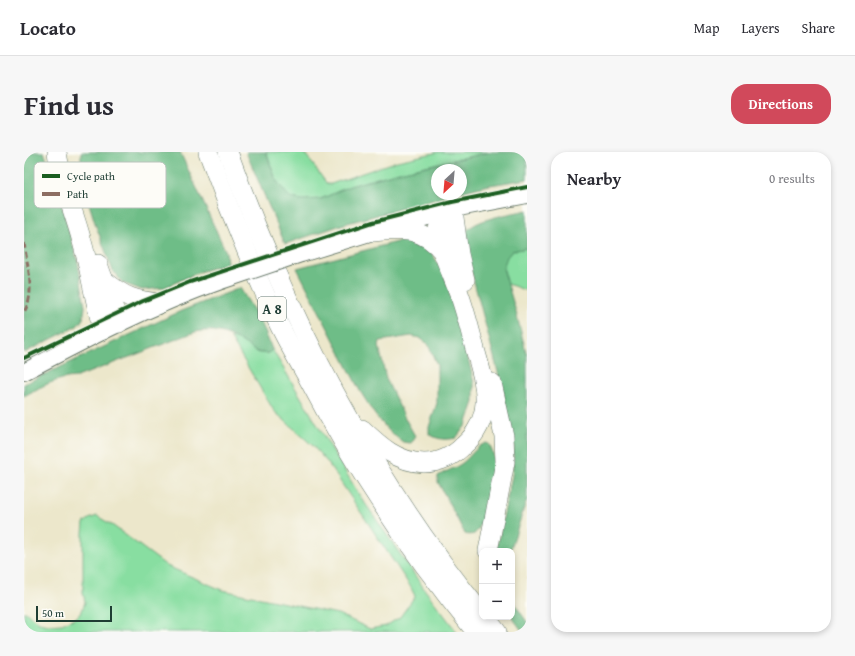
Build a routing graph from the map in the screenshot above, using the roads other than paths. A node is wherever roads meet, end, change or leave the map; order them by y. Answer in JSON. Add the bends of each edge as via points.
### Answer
{"nodes":[{"id":1,"x":57,"y":152,"type":"edge"},
{"id":2,"x":65,"y":152,"type":"edge"},
{"id":3,"x":208,"y":152,"type":"edge"},
{"id":4,"x":228,"y":152,"type":"edge"},
{"id":5,"x":59,"y":162,"type":"edge"},
{"id":6,"x":67,"y":162,"type":"edge"},
{"id":7,"x":527,"y":196,"type":"edge"},
{"id":8,"x":71,"y":208,"type":"edge"},
{"id":9,"x":80,"y":208,"type":"edge"},
{"id":10,"x":449,"y":211,"type":"junction"},
{"id":11,"x":373,"y":232,"type":"junction"},
{"id":12,"x":443,"y":252,"type":"junction"},
{"id":13,"x":104,"y":280,"type":"junction"},
{"id":14,"x":162,"y":303,"type":"junction"},
{"id":15,"x":111,"y":326,"type":"junction"},
{"id":16,"x":24,"y":372,"type":"edge"},
{"id":17,"x":346,"y":415,"type":"junction"},
{"id":18,"x":489,"y":548,"type":"edge"},
{"id":19,"x":479,"y":610,"type":"edge"},
{"id":20,"x":487,"y":620,"type":"edge"},
{"id":21,"x":503,"y":620,"type":"edge"},
{"id":22,"x":476,"y":632,"type":"edge"},
{"id":23,"x":497,"y":632,"type":"edge"},
{"id":24,"x":509,"y":632,"type":"edge"}],
"edges":[{"from":1,"to":5,"type":"highway"},
{"from":2,"to":6,"type":"highway"},
{"from":3,"to":22,"type":"highway","number":"A 8","via":[[275,315],[331,422],[416,555]]},
{"from":4,"to":17,"type":"highway","number":"A 8","via":[[286,297]]},
{"from":7,"to":10,"type":"main road"},
{"from":8,"to":15,"type":"highway","via":[[81,238],[98,312]]},
{"from":9,"to":13,"type":"highway"},
{"from":10,"to":11,"type":"main road"},
{"from":10,"to":12,"type":"highway","via":[[441,219],[438,230]]},
{"from":10,"to":18,"type":"highway","via":[[504,436],[505,462]]},
{"from":11,"to":12,"type":"highway","via":[[416,232],[427,237]]},
{"from":11,"to":14,"type":"main road","bridge":true,"via":[[221,281]]},
{"from":12,"to":17,"type":"highway","via":[[465,312],[483,382],[485,404],[478,428],[468,442],[448,457],[428,463],[414,462],[389,452]]},
{"from":13,"to":14,"type":"highway","via":[[129,297]]},
{"from":13,"to":15,"type":"highway"},
{"from":14,"to":15,"type":"main road"},
{"from":15,"to":16,"type":"main road"},
{"from":17,"to":19,"type":"highway","number":"A 8","via":[[386,481]]},
{"from":20,"to":23,"type":"highway"},
{"from":21,"to":24,"type":"highway"}]}
